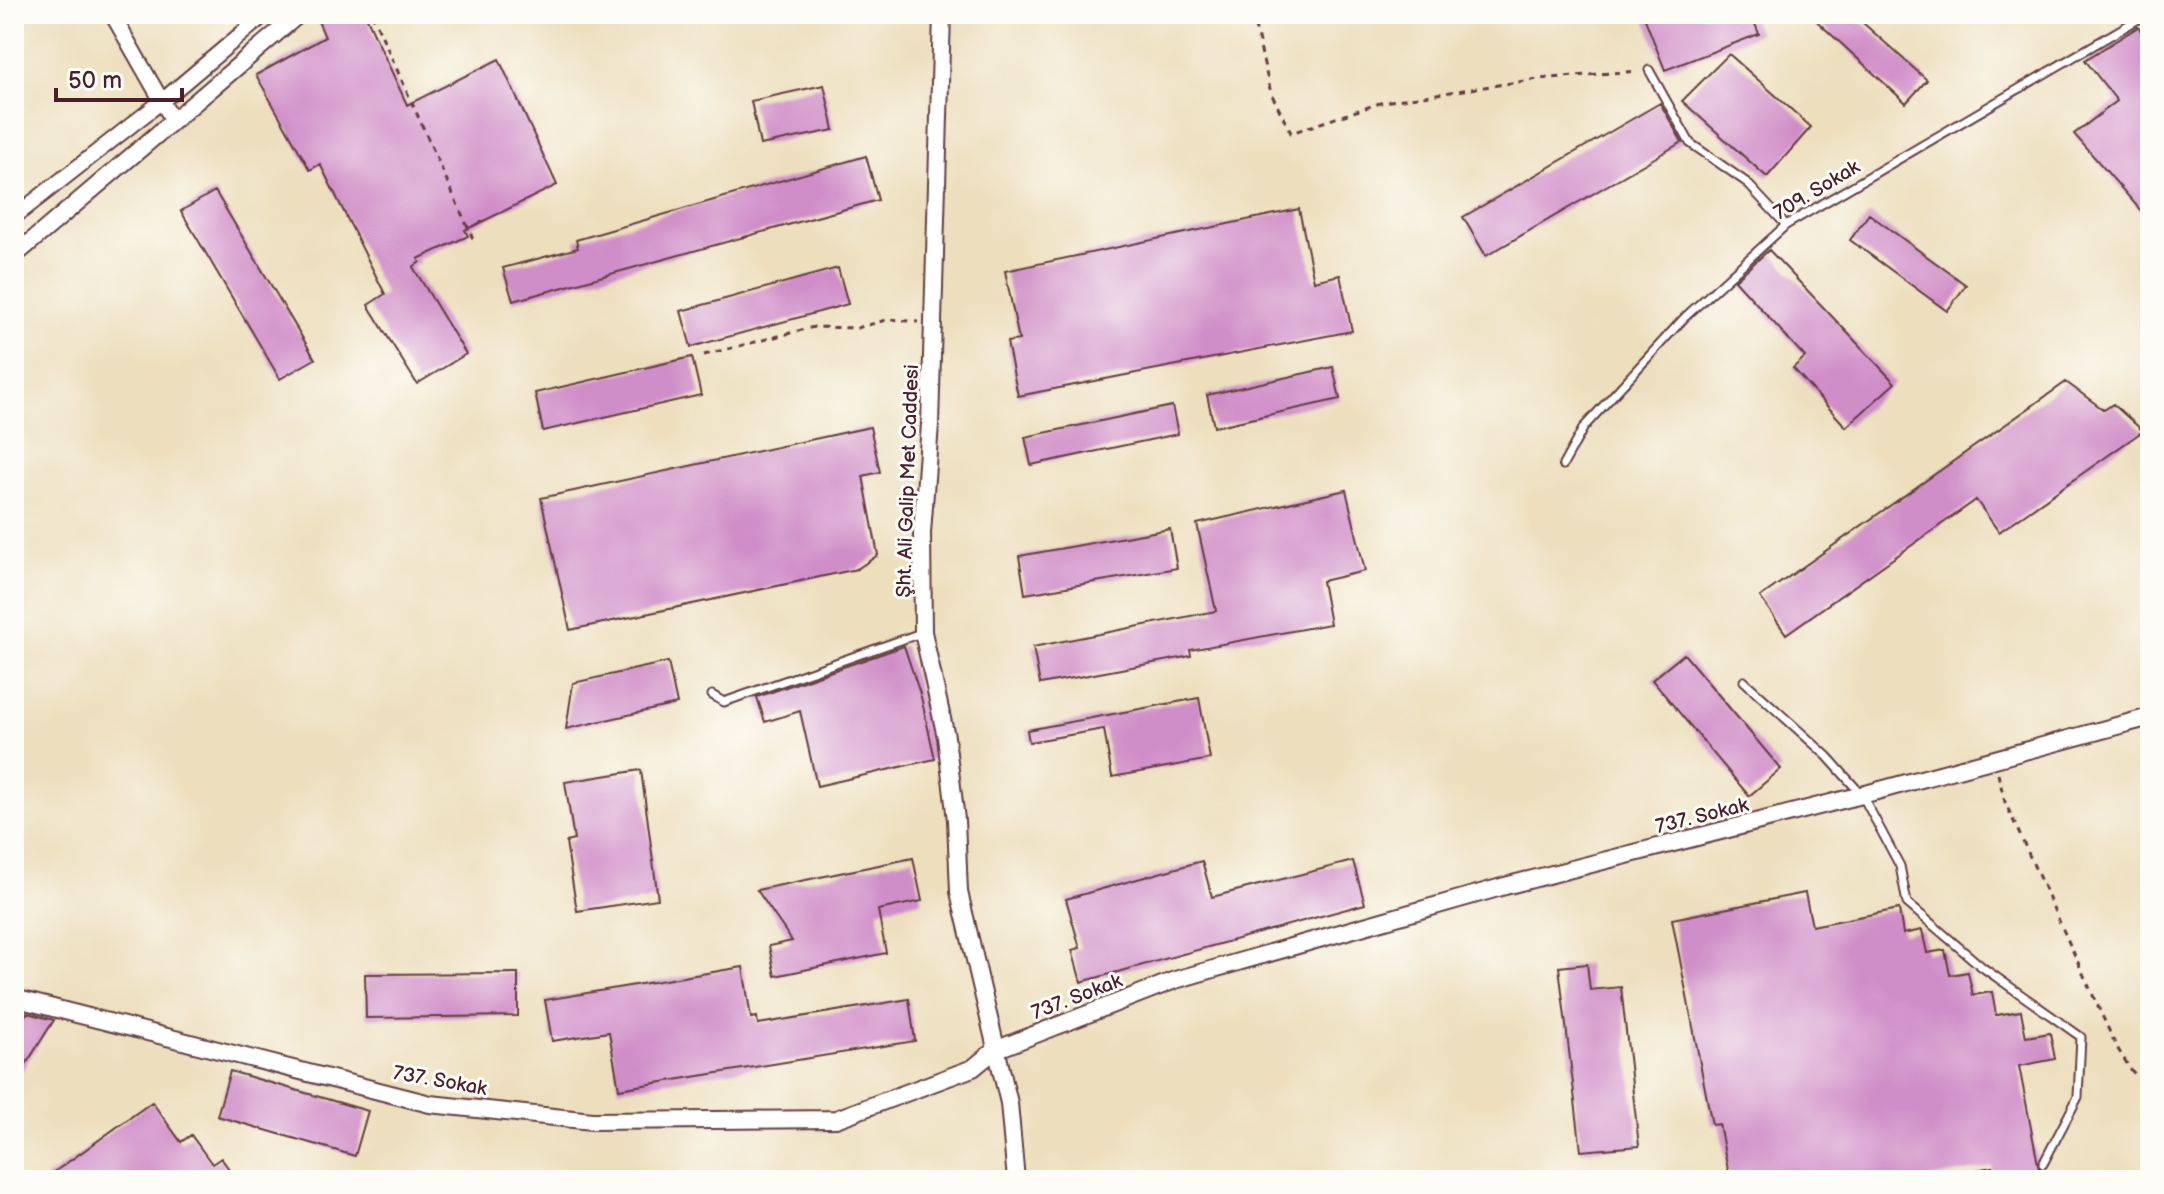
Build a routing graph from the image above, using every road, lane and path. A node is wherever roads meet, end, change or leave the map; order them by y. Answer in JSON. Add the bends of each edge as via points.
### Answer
{"nodes":[{"id":1,"x":112,"y":14,"type":"edge"},
{"id":2,"x":265,"y":14,"type":"edge"},
{"id":3,"x":299,"y":14,"type":"edge"},
{"id":4,"x":372,"y":14,"type":"edge"},
{"id":5,"x":942,"y":14,"type":"edge"},
{"id":6,"x":1252,"y":14,"type":"edge"},
{"id":7,"x":2147,"y":14,"type":"edge"},
{"id":8,"x":1649,"y":70,"type":"joint"},
{"id":9,"x":162,"y":101,"type":"junction"},
{"id":10,"x":172,"y":119,"type":"junction"},
{"id":11,"x":14,"y":217,"type":"edge"},
{"id":12,"x":1786,"y":225,"type":"junction"},
{"id":13,"x":474,"y":241,"type":"dead end"},
{"id":14,"x":14,"y":256,"type":"edge"},
{"id":15,"x":934,"y":324,"type":"junction"},
{"id":16,"x":704,"y":355,"type":"dead end"},
{"id":17,"x":1563,"y":465,"type":"dead end"},
{"id":18,"x":923,"y":632,"type":"junction"},
{"id":19,"x":1744,"y":681,"type":"dead end"},
{"id":20,"x":712,"y":695,"type":"dead end"},
{"id":21,"x":2150,"y":717,"type":"edge"},
{"id":22,"x":1994,"y":759,"type":"junction"},
{"id":23,"x":1862,"y":795,"type":"junction"},
{"id":24,"x":14,"y":998,"type":"edge"},
{"id":25,"x":995,"y":1050,"type":"junction"},
{"id":26,"x":2150,"y":1089,"type":"edge"},
{"id":27,"x":2043,"y":1164,"type":"dead end"},
{"id":28,"x":1016,"y":1180,"type":"edge"}],
"edges":[{"from":1,"to":9,"type":"street"},
{"from":2,"to":9,"type":"street"},
{"from":3,"to":10,"type":"street"},
{"from":4,"to":13,"type":"path"},
{"from":5,"to":15,"type":"street","name":"Şht. Ali Galip Met Caddesi"},
{"from":6,"to":8,"type":"path","via":[[1271,93],[1291,133],[1383,102],[1538,79]]},
{"from":7,"to":12,"type":"lane","name":"709. Sokak"},
{"from":8,"to":12,"type":"lane","via":[[1690,143],[1746,182]]},
{"from":9,"to":10,"type":"street"},
{"from":9,"to":11,"type":"street"},
{"from":10,"to":14,"type":"street"},
{"from":12,"to":17,"type":"lane","name":"709. Sokak","via":[[1685,317],[1584,427]]},
{"from":15,"to":16,"type":"path","via":[[890,319],[857,328],[814,327]]},
{"from":15,"to":18,"type":"street","name":"Şht. Ali Galip Met Caddesi","via":[[922,533]]},
{"from":18,"to":20,"type":"lane","via":[[724,702]]},
{"from":18,"to":25,"type":"street","name":"Şht. Ali Galip Met Caddesi","via":[[946,737],[959,892]]},
{"from":19,"to":23,"type":"lane"},
{"from":21,"to":22,"type":"street","name":"737. Sokak"},
{"from":22,"to":23,"type":"street","name":"737. Sokak"},
{"from":22,"to":26,"type":"path","via":[[2005,802],[2116,1046]]},
{"from":23,"to":25,"type":"street","name":"737. Sokak","via":[[1505,886],[1175,980]]},
{"from":23,"to":27,"type":"lane","via":[[1900,866],[1907,903],[1982,967],[2081,1037],[2078,1097]]},
{"from":24,"to":25,"type":"street","name":"737. Sokak","via":[[430,1104],[592,1121],[836,1119],[973,1068]]},
{"from":25,"to":28,"type":"street","name":"Şht. Ali Galip Met Caddesi","via":[[1009,1103]]}]}
